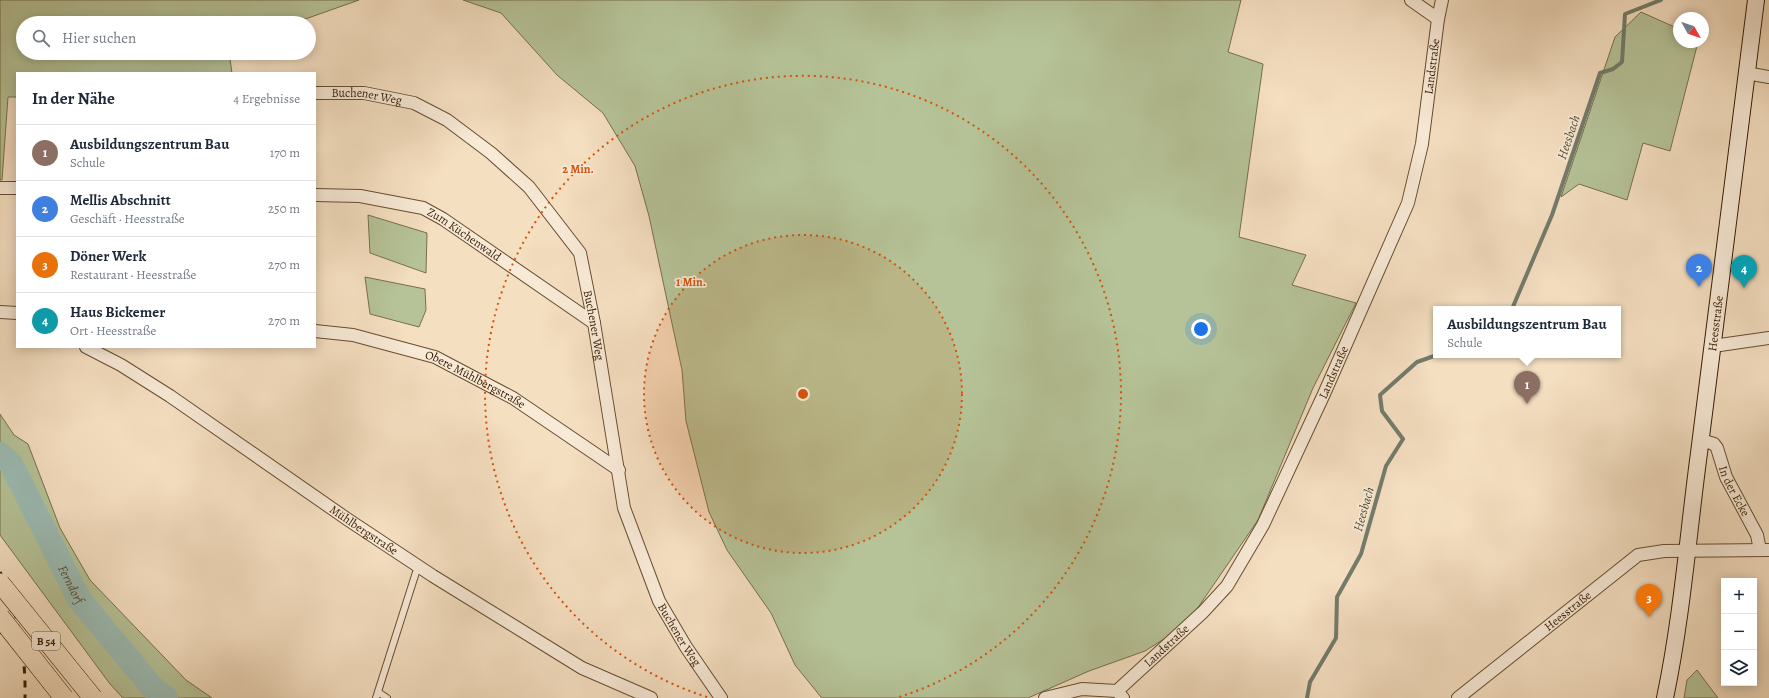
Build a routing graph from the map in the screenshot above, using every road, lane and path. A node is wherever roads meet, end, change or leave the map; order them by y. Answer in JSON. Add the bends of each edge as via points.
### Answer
{"nodes":[{"id":1,"x":1411,"y":0,"type":"edge"},
{"id":2,"x":1442,"y":0,"type":"edge"},
{"id":3,"x":1756,"y":0,"type":"edge"},
{"id":4,"x":1438,"y":19,"type":"junction"},
{"id":5,"x":1746,"y":73,"type":"junction"},
{"id":6,"x":1769,"y":77,"type":"edge"},
{"id":7,"x":316,"y":92,"type":"edge"},
{"id":8,"x":0,"y":188,"type":"edge"},
{"id":9,"x":16,"y":188,"type":"edge"},
{"id":10,"x":316,"y":195,"type":"edge"},
{"id":11,"x":0,"y":312,"type":"edge"},
{"id":12,"x":16,"y":313,"type":"edge"},
{"id":13,"x":594,"y":323,"type":"junction"},
{"id":14,"x":316,"y":331,"type":"edge"},
{"id":15,"x":1769,"y":338,"type":"edge"},
{"id":16,"x":1713,"y":346,"type":"junction"},
{"id":17,"x":88,"y":348,"type":"edge"},
{"id":18,"x":1701,"y":440,"type":"junction"},
{"id":19,"x":618,"y":470,"type":"junction"},
{"id":20,"x":1765,"y":550,"type":"edge"},
{"id":21,"x":1688,"y":552,"type":"junction"},
{"id":22,"x":418,"y":566,"type":"junction"},
{"id":23,"x":0,"y":583,"type":"edge"},
{"id":24,"x":0,"y":617,"type":"edge"},
{"id":25,"x":1120,"y":694,"type":"edge"},
{"id":26,"x":377,"y":695,"type":"edge"},
{"id":27,"x":64,"y":698,"type":"edge"},
{"id":28,"x":93,"y":698,"type":"edge"},
{"id":29,"x":387,"y":698,"type":"edge"},
{"id":30,"x":651,"y":698,"type":"edge"},
{"id":31,"x":721,"y":698,"type":"edge"},
{"id":32,"x":1045,"y":698,"type":"edge"},
{"id":33,"x":1458,"y":698,"type":"edge"},
{"id":34,"x":1665,"y":698,"type":"edge"}],
"edges":[{"from":1,"to":4,"type":"street"},
{"from":2,"to":4,"type":"street","name":"Landstraße"},
{"from":3,"to":5,"type":"main road","name":"Heesstraße"},
{"from":4,"to":25,"type":"street","name":"Landstraße","via":[[1422,144],[1408,203],[1263,525],[1227,586]]},
{"from":5,"to":6,"type":"street"},
{"from":5,"to":16,"type":"main road","name":"Heesstraße"},
{"from":7,"to":13,"type":"street","name":"Buchener Weg","via":[[364,93],[414,103],[447,120],[491,153],[529,187],[580,253]]},
{"from":8,"to":9,"type":"street"},
{"from":10,"to":13,"type":"street","name":"Zum Küchenwald","via":[[360,196],[423,208],[443,219]]},
{"from":11,"to":12,"type":"street"},
{"from":13,"to":19,"type":"street","name":"Buchener Weg"},
{"from":14,"to":19,"type":"street","name":"Obere Mühlbergstraße","via":[[353,336],[436,357],[513,398]]},
{"from":15,"to":16,"type":"street"},
{"from":16,"to":18,"type":"main road","name":"Heesstraße"},
{"from":17,"to":22,"type":"street","name":"Mühlbergstraße","via":[[121,365],[170,396]]},
{"from":18,"to":20,"type":"street","name":"In der Ecke","via":[[1714,444],[1717,448],[1726,477]]},
{"from":18,"to":21,"type":"main road","name":"Heesstraße"},
{"from":19,"to":31,"type":"street","name":"Buchener Weg","via":[[624,508],[659,601],[686,647]]},
{"from":20,"to":21,"type":"street"},
{"from":21,"to":33,"type":"street","name":"Heesstraße","via":[[1664,551],[1638,555]]},
{"from":21,"to":34,"type":"main road","name":"Heesstraße","via":[[1675,653]]},
{"from":22,"to":26,"type":"lane"},
{"from":22,"to":30,"type":"street","name":"Mühlbergstraße","via":[[582,668]]},
{"from":23,"to":28,"type":"highway","number":"B 54","bridge":true},
{"from":24,"to":27,"type":"highway","number":"B 54","bridge":true},
{"from":25,"to":32,"type":"street","via":[[1082,689]]},
{"from":26,"to":29,"type":"lane"}]}
